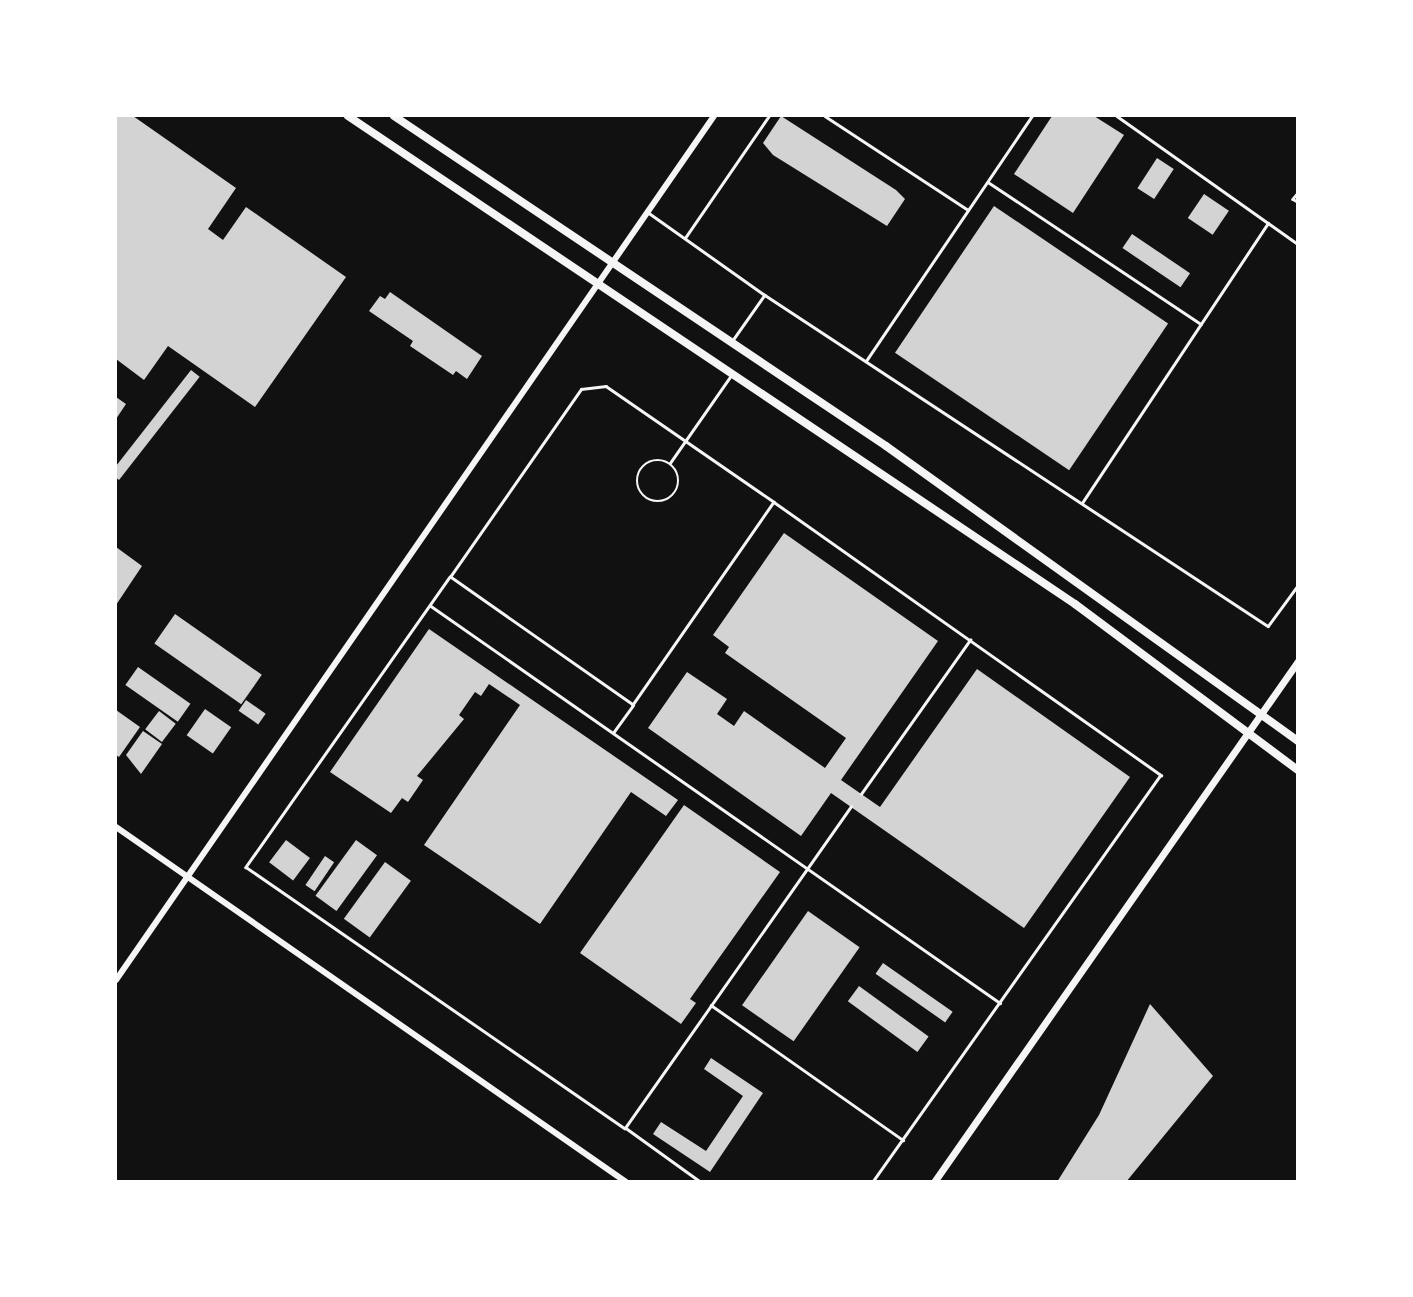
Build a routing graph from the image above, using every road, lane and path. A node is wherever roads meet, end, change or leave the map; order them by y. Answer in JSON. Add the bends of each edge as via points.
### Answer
{"nodes":[{"id":1,"x":348,"y":116,"type":"edge"},
{"id":2,"x":394,"y":116,"type":"edge"},
{"id":3,"x":714,"y":116,"type":"edge"},
{"id":4,"x":769,"y":116,"type":"edge"},
{"id":5,"x":825,"y":116,"type":"edge"},
{"id":6,"x":1032,"y":116,"type":"edge"},
{"id":7,"x":1118,"y":116,"type":"edge"},
{"id":8,"x":987,"y":181,"type":"junction"},
{"id":9,"x":1297,"y":192,"type":"edge"},
{"id":10,"x":1297,"y":202,"type":"edge"},
{"id":11,"x":968,"y":210,"type":"junction"},
{"id":12,"x":646,"y":211,"type":"junction"},
{"id":13,"x":1268,"y":223,"type":"junction"},
{"id":14,"x":685,"y":238,"type":"junction"},
{"id":15,"x":1297,"y":244,"type":"edge"},
{"id":16,"x":611,"y":261,"type":"junction"},
{"id":17,"x":598,"y":281,"type":"junction"},
{"id":18,"x":765,"y":295,"type":"junction"},
{"id":19,"x":1201,"y":324,"type":"junction"},
{"id":20,"x":732,"y":342,"type":"junction"},
{"id":21,"x":866,"y":361,"type":"junction"},
{"id":22,"x":734,"y":372,"type":"junction"},
{"id":23,"x":685,"y":442,"type":"junction"},
{"id":24,"x":670,"y":463,"type":"junction"},
{"id":25,"x":774,"y":502,"type":"junction"},
{"id":26,"x":1082,"y":503,"type":"junction"},
{"id":27,"x":450,"y":578,"type":"junction"},
{"id":28,"x":1297,"y":585,"type":"edge"},
{"id":29,"x":430,"y":605,"type":"junction"},
{"id":30,"x":970,"y":640,"type":"junction"},
{"id":31,"x":1297,"y":661,"type":"edge"},
{"id":32,"x":633,"y":705,"type":"junction"},
{"id":33,"x":1260,"y":714,"type":"junction"},
{"id":34,"x":613,"y":733,"type":"junction"},
{"id":35,"x":1247,"y":733,"type":"junction"},
{"id":36,"x":1297,"y":741,"type":"edge"},
{"id":37,"x":1297,"y":770,"type":"edge"},
{"id":38,"x":861,"y":794,"type":"dead end"},
{"id":39,"x":852,"y":807,"type":"dead end"},
{"id":40,"x":116,"y":827,"type":"edge"},
{"id":41,"x":808,"y":869,"type":"junction"},
{"id":42,"x":188,"y":878,"type":"junction"},
{"id":43,"x":116,"y":980,"type":"edge"},
{"id":44,"x":1000,"y":1003,"type":"junction"},
{"id":45,"x":711,"y":1005,"type":"junction"},
{"id":46,"x":625,"y":1128,"type":"junction"},
{"id":47,"x":903,"y":1140,"type":"junction"},
{"id":48,"x":626,"y":1181,"type":"edge"},
{"id":49,"x":700,"y":1181,"type":"edge"},
{"id":50,"x":873,"y":1181,"type":"edge"},
{"id":51,"x":934,"y":1181,"type":"edge"}],
"edges":[{"from":1,"to":17,"type":"main road"},
{"from":2,"to":16,"type":"main road"},
{"from":3,"to":12,"type":"street"},
{"from":4,"to":14,"type":"lane"},
{"from":5,"to":11,"type":"lane"},
{"from":6,"to":8,"type":"lane"},
{"from":7,"to":13,"type":"lane"},
{"from":8,"to":11,"type":"lane"},
{"from":8,"to":19,"type":"lane"},
{"from":9,"to":10,"type":"lane","via":[[1293,199]]},
{"from":11,"to":21,"type":"lane"},
{"from":12,"to":14,"type":"lane"},
{"from":12,"to":16,"type":"street"},
{"from":13,"to":15,"type":"lane"},
{"from":13,"to":19,"type":"lane"},
{"from":14,"to":18,"type":"lane"},
{"from":16,"to":17,"type":"street"},
{"from":16,"to":20,"type":"main road"},
{"from":17,"to":22,"type":"main road"},
{"from":17,"to":42,"type":"street"},
{"from":18,"to":20,"type":"lane"},
{"from":18,"to":21,"type":"lane"},
{"from":19,"to":26,"type":"lane"},
{"from":20,"to":33,"type":"main road","via":[[886,446]]},
{"from":21,"to":26,"type":"lane"},
{"from":22,"to":23,"type":"lane"},
{"from":22,"to":35,"type":"main road","via":[[1075,604]]},
{"from":23,"to":24,"type":"lane"},
{"from":23,"to":25,"type":"lane"},
{"from":23,"to":27,"type":"lane","via":[[606,386],[580,389]]},
{"from":24,"to":24,"type":"lane","via":[[650,461],[640,469],[637,488],[645,499],[658,503],[675,494],[678,474]]},
{"from":25,"to":30,"type":"lane"},
{"from":25,"to":32,"type":"lane"},
{"from":26,"to":28,"type":"lane","via":[[1268,626]]},
{"from":27,"to":29,"type":"lane"},
{"from":27,"to":32,"type":"lane"},
{"from":29,"to":34,"type":"lane"},
{"from":29,"to":46,"type":"lane","via":[[246,867]]},
{"from":30,"to":38,"type":"lane"},
{"from":30,"to":44,"type":"lane","via":[[1161,775]]},
{"from":31,"to":33,"type":"street"},
{"from":32,"to":34,"type":"lane"},
{"from":33,"to":35,"type":"street"},
{"from":33,"to":36,"type":"main road"},
{"from":34,"to":41,"type":"lane"},
{"from":35,"to":37,"type":"main road"},
{"from":35,"to":51,"type":"street"},
{"from":39,"to":41,"type":"lane"},
{"from":40,"to":42,"type":"street"},
{"from":41,"to":44,"type":"lane"},
{"from":41,"to":45,"type":"lane"},
{"from":42,"to":43,"type":"street"},
{"from":42,"to":48,"type":"street"},
{"from":44,"to":47,"type":"lane"},
{"from":45,"to":46,"type":"lane"},
{"from":45,"to":47,"type":"lane"},
{"from":46,"to":49,"type":"lane"},
{"from":47,"to":50,"type":"lane"}]}
